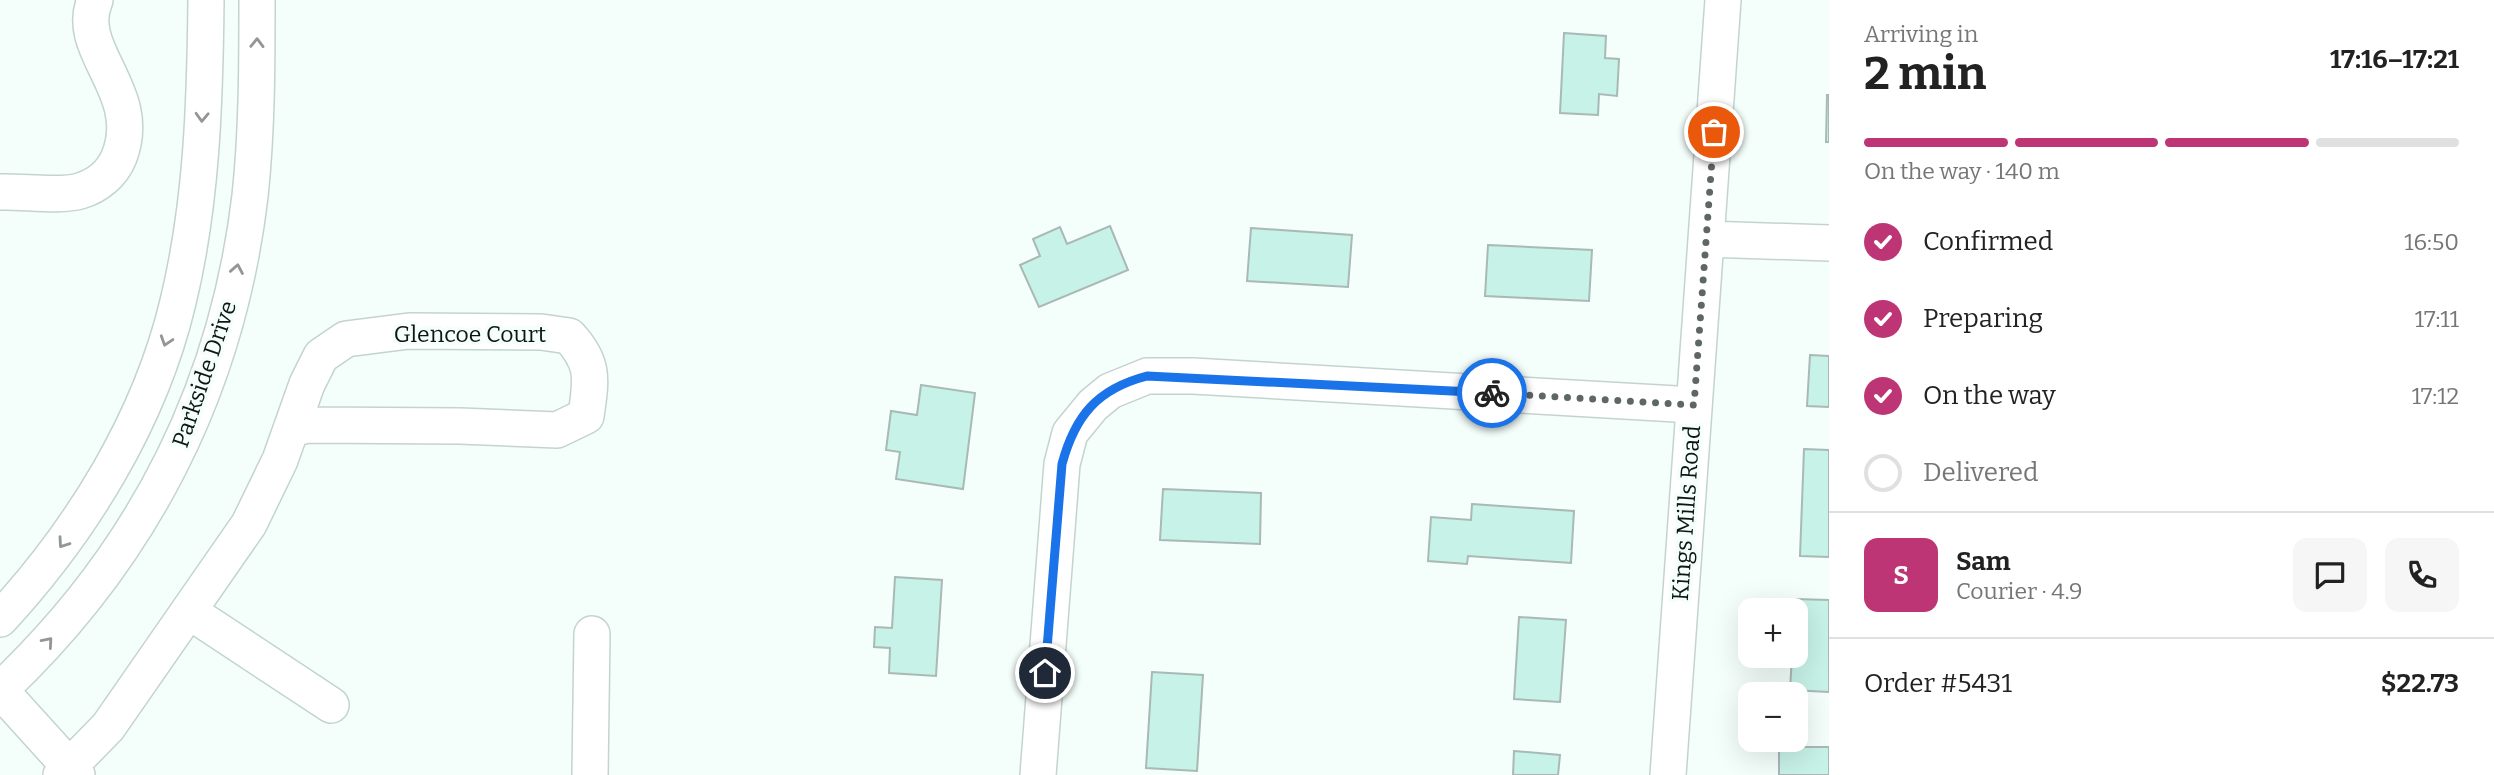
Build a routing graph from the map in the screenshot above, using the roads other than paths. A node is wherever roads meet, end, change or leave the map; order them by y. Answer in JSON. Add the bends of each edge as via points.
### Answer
{"nodes":[{"id":1,"x":95,"y":0,"type":"edge"},
{"id":2,"x":206,"y":0,"type":"edge"},
{"id":3,"x":257,"y":0,"type":"edge"},
{"id":4,"x":1723,"y":0,"type":"edge"},
{"id":5,"x":0,"y":192,"type":"edge"},
{"id":6,"x":1706,"y":239,"type":"junction"},
{"id":7,"x":1829,"y":243,"type":"edge"},
{"id":8,"x":1694,"y":405,"type":"junction"},
{"id":9,"x":291,"y":429,"type":"junction"},
{"id":10,"x":190,"y":612,"type":"junction"},
{"id":11,"x":0,"y":619,"type":"edge"},
{"id":12,"x":592,"y":634,"type":"dead end"},
{"id":13,"x":0,"y":690,"type":"edge"},
{"id":14,"x":331,"y":705,"type":"dead end"},
{"id":15,"x":69,"y":772,"type":"edge"},
{"id":16,"x":590,"y":775,"type":"edge"},
{"id":17,"x":1038,"y":775,"type":"edge"},
{"id":18,"x":1668,"y":775,"type":"edge"}],
"edges":[{"from":1,"to":5,"type":"street","via":[[90,12],[93,39],[126,116],[125,141],[116,164],[101,182],[78,192]]},
{"from":2,"to":11,"type":"street","name":"Parkside Drive","one_way":true,"via":[[200,161],[192,232],[178,303],[156,372],[127,439],[91,502],[49,562]]},
{"from":13,"to":3,"type":"street","name":"Parkside Drive","one_way":true,"via":[[95,587],[136,529],[171,467],[199,402],[234,289],[250,196]]},
{"from":4,"to":6,"type":"street","name":"Kings Mills Road"},
{"from":6,"to":7,"type":"street"},
{"from":6,"to":8,"type":"street","name":"Kings Mills Road"},
{"from":8,"to":17,"type":"street","via":[[1194,376],[1147,376],[1110,391],[1070,433],[1062,464]]},
{"from":8,"to":18,"type":"street","name":"Kings Mills Road"},
{"from":9,"to":9,"type":"street","name":"Glencoe Court","via":[[321,356],[346,339],[409,331],[541,332],[569,336],[586,354],[590,387],[586,416],[557,430],[446,425],[308,425]]},
{"from":9,"to":10,"type":"street","name":"Glencoe Court","via":[[249,524]]},
{"from":10,"to":14,"type":"street"},
{"from":10,"to":15,"type":"street","name":"Glencoe Court","via":[[108,727]]},
{"from":12,"to":16,"type":"street"},
{"from":13,"to":15,"type":"street"}]}
